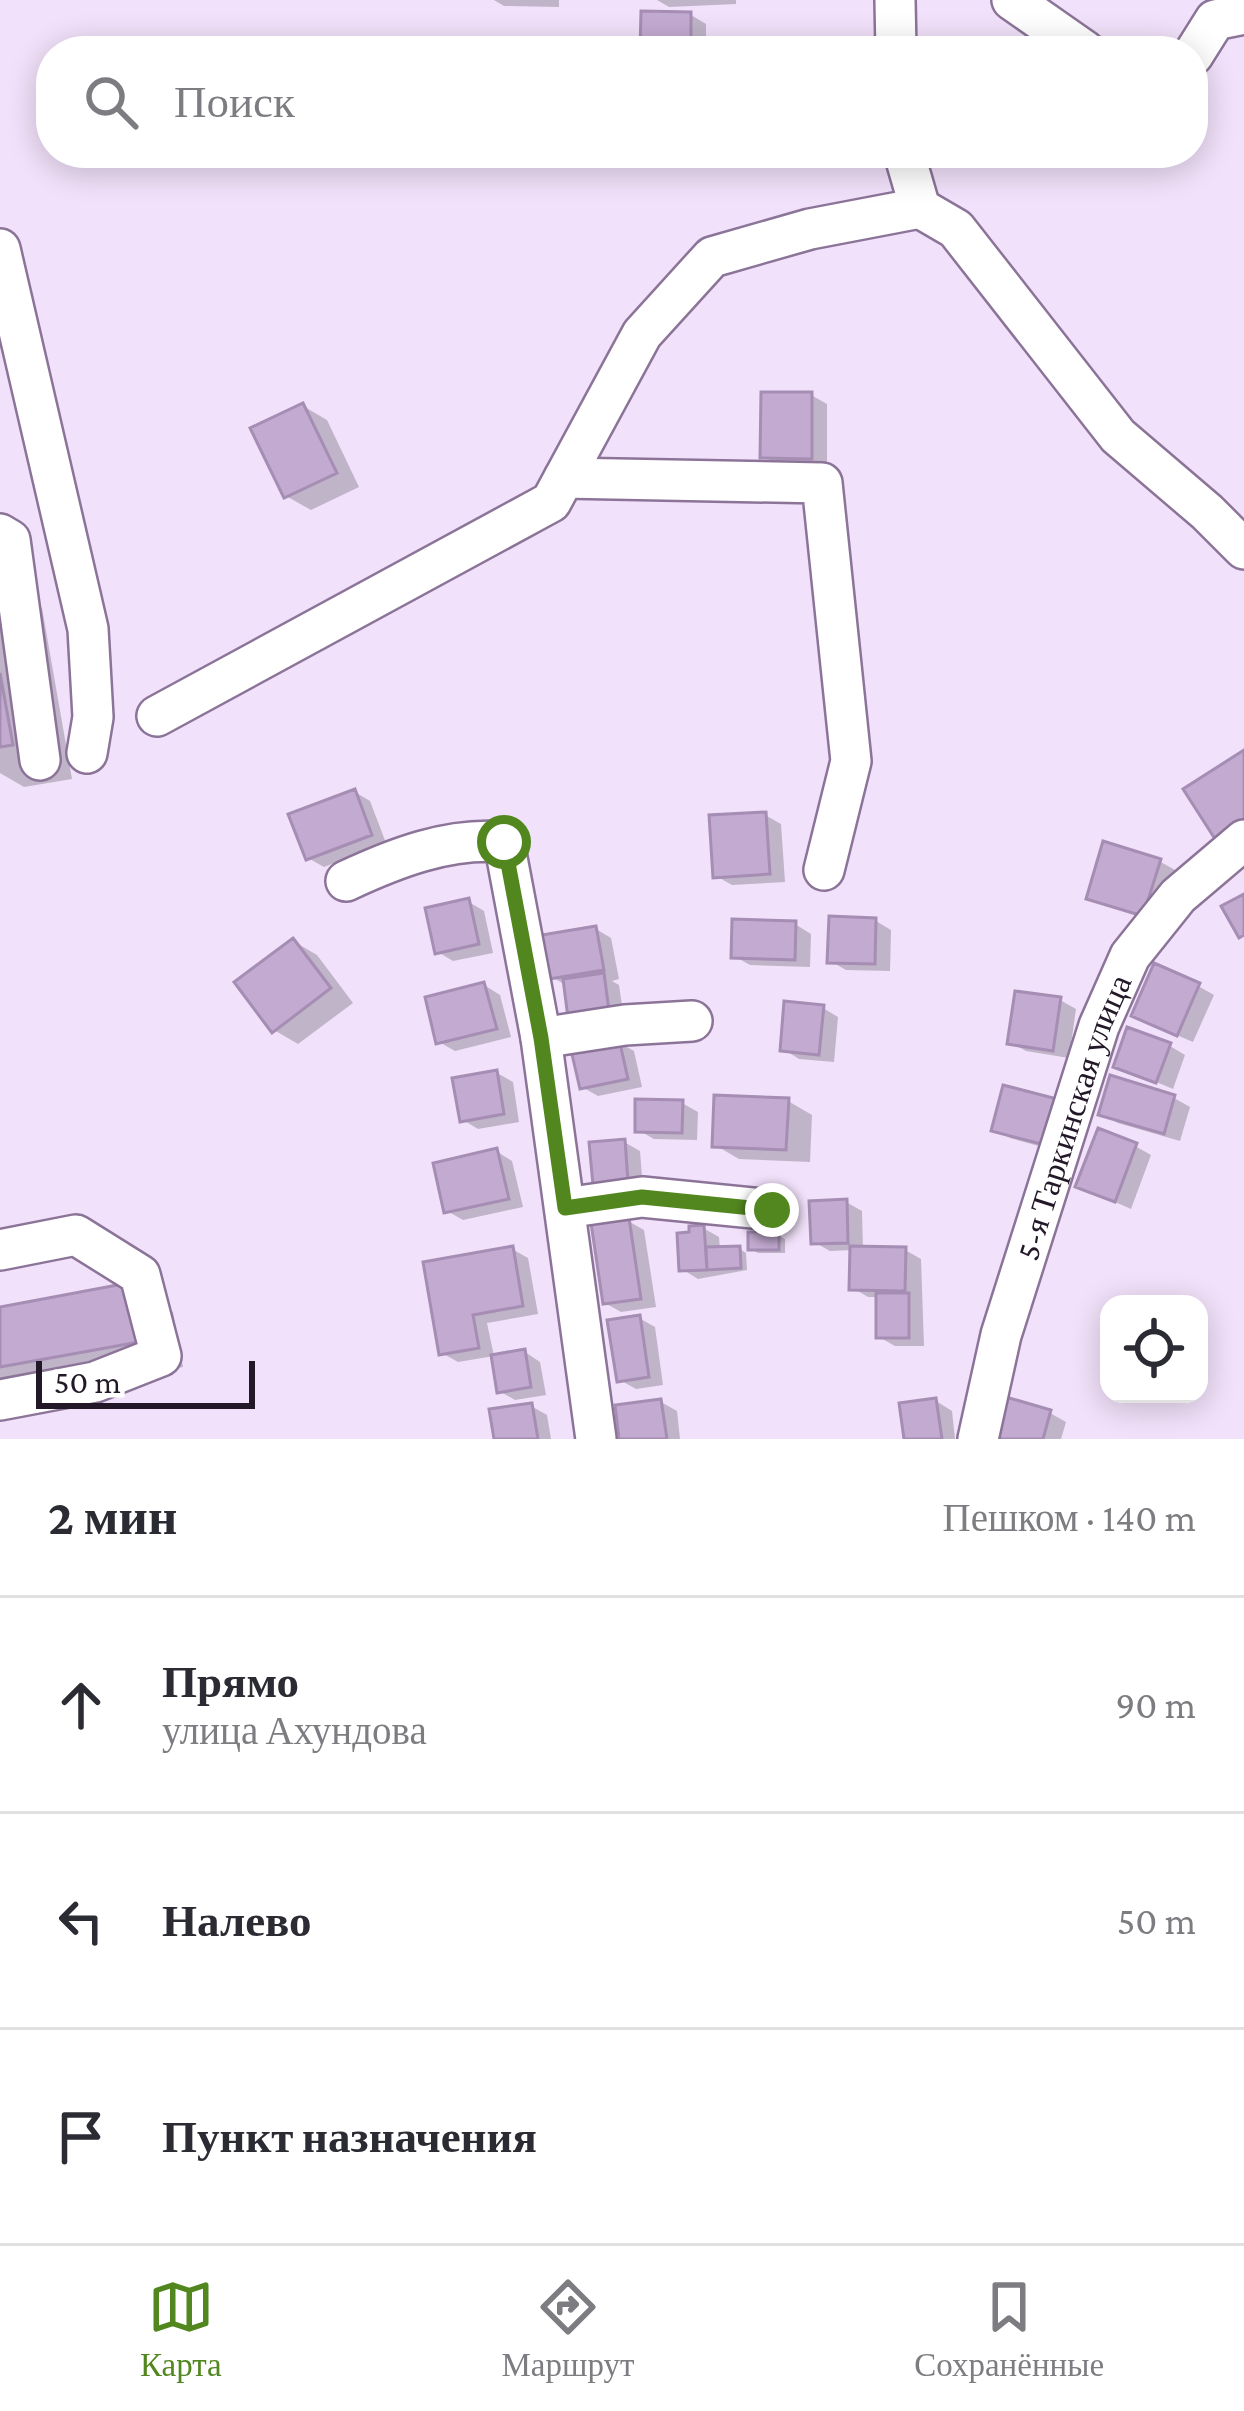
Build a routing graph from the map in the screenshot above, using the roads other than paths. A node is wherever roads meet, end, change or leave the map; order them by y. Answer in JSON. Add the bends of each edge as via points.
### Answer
{"nodes":[{"id":1,"x":895,"y":0,"type":"edge"},
{"id":2,"x":1012,"y":0,"type":"edge"},
{"id":3,"x":1244,"y":14,"type":"edge"},
{"id":4,"x":896,"y":36,"type":"edge"},
{"id":5,"x":1064,"y":36,"type":"edge"},
{"id":6,"x":1205,"y":36,"type":"edge"},
{"id":7,"x":908,"y":168,"type":"edge"},
{"id":8,"x":920,"y":208,"type":"junction"},
{"id":9,"x":0,"y":249,"type":"edge"},
{"id":10,"x":564,"y":478,"type":"junction"},
{"id":11,"x":3,"y":539,"type":"edge"},
{"id":12,"x":1244,"y":549,"type":"edge"},
{"id":13,"x":158,"y":716,"type":"dead end"},
{"id":14,"x":87,"y":753,"type":"dead end"},
{"id":15,"x":40,"y":760,"type":"dead end"},
{"id":16,"x":1244,"y":840,"type":"edge"},
{"id":17,"x":824,"y":871,"type":"dead end"},
{"id":18,"x":346,"y":881,"type":"dead end"},
{"id":19,"x":692,"y":1021,"type":"dead end"},
{"id":20,"x":541,"y":1038,"type":"junction"},
{"id":21,"x":565,"y":1208,"type":"junction"},
{"id":22,"x":772,"y":1210,"type":"dead end"},
{"id":23,"x":0,"y":1250,"type":"edge"},
{"id":24,"x":0,"y":1400,"type":"edge"},
{"id":25,"x":596,"y":1439,"type":"edge"},
{"id":26,"x":978,"y":1439,"type":"edge"}],
"edges":[{"from":1,"to":4,"type":"street"},
{"from":2,"to":5,"type":"street"},
{"from":3,"to":6,"type":"street","via":[[1216,20]]},
{"from":7,"to":8,"type":"street"},
{"from":8,"to":10,"type":"street","via":[[712,257],[642,334]]},
{"from":8,"to":12,"type":"street","via":[[956,229],[1118,436]]},
{"from":9,"to":14,"type":"street","via":[[88,629]]},
{"from":10,"to":13,"type":"street","via":[[551,502]]},
{"from":10,"to":17,"type":"street","via":[[822,483],[851,761]]},
{"from":11,"to":15,"type":"street"},
{"from":16,"to":26,"type":"street","name":"5-я Таркинская улица","via":[[1178,896],[1130,956],[1099,1026],[1001,1335]]},
{"from":18,"to":20,"type":"street","via":[[396,857],[504,842]]},
{"from":19,"to":20,"type":"street"},
{"from":20,"to":21,"type":"street"},
{"from":21,"to":22,"type":"street","via":[[642,1197]]},
{"from":21,"to":25,"type":"street"},
{"from":23,"to":24,"type":"street","via":[[76,1235],[140,1275],[161,1356],[95,1382]]}]}
